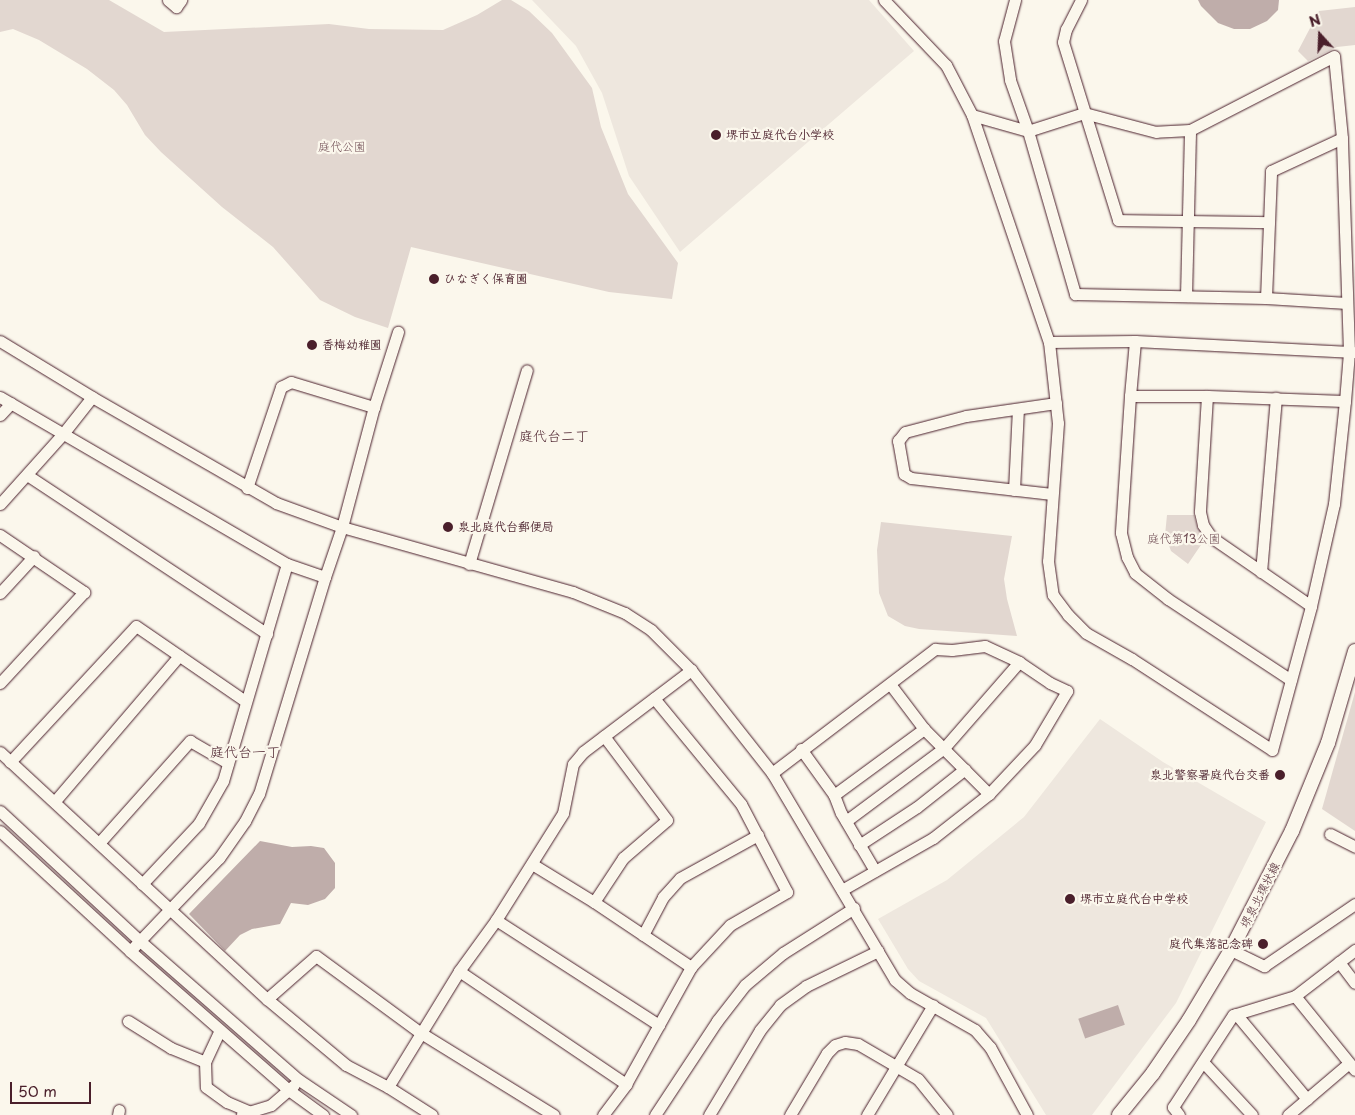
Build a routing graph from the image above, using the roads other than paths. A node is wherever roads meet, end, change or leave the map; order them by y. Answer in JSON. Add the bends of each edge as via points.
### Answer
{"nodes":[{"id":1,"x":168,"y":0,"type":"edge"},
{"id":2,"x":181,"y":0,"type":"edge"},
{"id":3,"x":884,"y":0,"type":"edge"},
{"id":4,"x":1014,"y":0,"type":"edge"},
{"id":5,"x":1081,"y":0,"type":"edge"},
{"id":6,"x":1084,"y":113,"type":"junction"},
{"id":7,"x":972,"y":115,"type":"junction"},
{"id":8,"x":1028,"y":130,"type":"junction"},
{"id":9,"x":1190,"y":130,"type":"junction"},
{"id":10,"x":1342,"y":138,"type":"junction"},
{"id":11,"x":1188,"y":220,"type":"junction"},
{"id":12,"x":1269,"y":222,"type":"junction"},
{"id":13,"x":1186,"y":296,"type":"junction"},
{"id":14,"x":1266,"y":298,"type":"junction"},
{"id":15,"x":1347,"y":303,"type":"junction"},
{"id":16,"x":398,"y":332,"type":"dead end"},
{"id":17,"x":0,"y":340,"type":"edge"},
{"id":18,"x":1135,"y":341,"type":"junction"},
{"id":19,"x":1049,"y":342,"type":"junction"},
{"id":20,"x":1352,"y":352,"type":"edge"},
{"id":21,"x":527,"y":370,"type":"dead end"},
{"id":22,"x":1130,"y":396,"type":"junction"},
{"id":23,"x":1207,"y":396,"type":"junction"},
{"id":24,"x":0,"y":397,"type":"edge"},
{"id":25,"x":92,"y":397,"type":"junction"},
{"id":26,"x":1276,"y":398,"type":"junction"},
{"id":27,"x":1345,"y":401,"type":"junction"},
{"id":28,"x":11,"y":403,"type":"junction"},
{"id":29,"x":1056,"y":403,"type":"junction"},
{"id":30,"x":374,"y":407,"type":"junction"},
{"id":31,"x":1018,"y":409,"type":"junction"},
{"id":32,"x":0,"y":415,"type":"edge"},
{"id":33,"x":62,"y":435,"type":"junction"},
{"id":34,"x":27,"y":475,"type":"junction"},
{"id":35,"x":247,"y":488,"type":"junction"},
{"id":36,"x":1014,"y":490,"type":"junction"},
{"id":37,"x":1052,"y":494,"type":"junction"},
{"id":38,"x":0,"y":504,"type":"edge"},
{"id":39,"x":342,"y":527,"type":"junction"},
{"id":40,"x":0,"y":535,"type":"edge"},
{"id":41,"x":34,"y":556,"type":"junction"},
{"id":42,"x":286,"y":564,"type":"junction"},
{"id":43,"x":469,"y":564,"type":"junction"},
{"id":44,"x":1261,"y":572,"type":"junction"},
{"id":45,"x":324,"y":577,"type":"junction"},
{"id":46,"x":0,"y":593,"type":"edge"},
{"id":47,"x":1311,"y":606,"type":"junction"},
{"id":48,"x":267,"y":634,"type":"junction"},
{"id":49,"x":1355,"y":651,"type":"edge"},
{"id":50,"x":179,"y":656,"type":"junction"},
{"id":51,"x":1019,"y":662,"type":"junction"},
{"id":52,"x":691,"y":670,"type":"junction"},
{"id":53,"x":1291,"y":680,"type":"junction"},
{"id":54,"x":0,"y":683,"type":"edge"},
{"id":55,"x":890,"y":684,"type":"junction"},
{"id":56,"x":654,"y":698,"type":"junction"},
{"id":57,"x":245,"y":701,"type":"junction"},
{"id":58,"x":924,"y":729,"type":"junction"},
{"id":59,"x":604,"y":736,"type":"junction"},
{"id":60,"x":944,"y":748,"type":"junction"},
{"id":61,"x":801,"y":749,"type":"junction"},
{"id":62,"x":0,"y":752,"type":"edge"},
{"id":63,"x":10,"y":762,"type":"junction"},
{"id":64,"x":228,"y":763,"type":"junction"},
{"id":65,"x":965,"y":769,"type":"junction"},
{"id":66,"x":772,"y":773,"type":"junction"},
{"id":67,"x":988,"y":794,"type":"junction"},
{"id":68,"x":834,"y":795,"type":"junction"},
{"id":69,"x":55,"y":801,"type":"junction"},
{"id":70,"x":0,"y":811,"type":"edge"},
{"id":71,"x":846,"y":821,"type":"junction"},
{"id":72,"x":0,"y":831,"type":"edge"},
{"id":73,"x":1330,"y":834,"type":"dead end"},
{"id":74,"x":758,"y":835,"type":"junction"},
{"id":75,"x":99,"y":843,"type":"junction"},
{"id":76,"x":860,"y":845,"type":"junction"},
{"id":77,"x":1355,"y":847,"type":"edge"},
{"id":78,"x":532,"y":864,"type":"junction"},
{"id":79,"x":875,"y":872,"type":"junction"},
{"id":80,"x":142,"y":884,"type":"junction"},
{"id":81,"x":842,"y":890,"type":"junction"},
{"id":82,"x":594,"y":902,"type":"junction"},
{"id":83,"x":1355,"y":904,"type":"edge"},
{"id":84,"x":854,"y":908,"type":"junction"},
{"id":85,"x":171,"y":910,"type":"junction"},
{"id":86,"x":496,"y":920,"type":"junction"},
{"id":87,"x":642,"y":935,"type":"junction"},
{"id":88,"x":140,"y":941,"type":"junction"},
{"id":89,"x":878,"y":950,"type":"junction"},
{"id":90,"x":1231,"y":950,"type":"junction"},
{"id":91,"x":1355,"y":950,"type":"edge"},
{"id":92,"x":130,"y":951,"type":"junction"},
{"id":93,"x":1339,"y":962,"type":"junction"},
{"id":94,"x":691,"y":967,"type":"junction"},
{"id":95,"x":459,"y":971,"type":"junction"},
{"id":96,"x":1355,"y":983,"type":"edge"},
{"id":97,"x":1295,"y":996,"type":"junction"},
{"id":98,"x":267,"y":1000,"type":"junction"},
{"id":99,"x":933,"y":1005,"type":"junction"},
{"id":100,"x":1236,"y":1014,"type":"junction"},
{"id":101,"x":128,"y":1021,"type":"dead end"},
{"id":102,"x":659,"y":1025,"type":"junction"},
{"id":103,"x":220,"y":1030,"type":"junction"},
{"id":104,"x":421,"y":1033,"type":"junction"},
{"id":105,"x":205,"y":1062,"type":"junction"},
{"id":106,"x":1203,"y":1062,"type":"junction"},
{"id":107,"x":896,"y":1066,"type":"junction"},
{"id":108,"x":1352,"y":1066,"type":"edge"},
{"id":109,"x":299,"y":1080,"type":"junction"},
{"id":110,"x":626,"y":1084,"type":"junction"},
{"id":111,"x":388,"y":1087,"type":"junction"},
{"id":112,"x":290,"y":1091,"type":"junction"},
{"id":113,"x":1307,"y":1099,"type":"junction"},
{"id":114,"x":273,"y":1112,"type":"edge"},
{"id":115,"x":244,"y":1113,"type":"edge"},
{"id":116,"x":323,"y":1115,"type":"edge"},
{"id":117,"x":351,"y":1115,"type":"edge"},
{"id":118,"x":432,"y":1115,"type":"edge"},
{"id":119,"x":554,"y":1115,"type":"edge"},
{"id":120,"x":603,"y":1115,"type":"edge"},
{"id":121,"x":655,"y":1115,"type":"edge"},
{"id":122,"x":709,"y":1115,"type":"edge"},
{"id":123,"x":790,"y":1115,"type":"edge"},
{"id":124,"x":867,"y":1115,"type":"edge"},
{"id":125,"x":948,"y":1115,"type":"edge"},
{"id":126,"x":1027,"y":1115,"type":"edge"},
{"id":127,"x":1119,"y":1115,"type":"edge"},
{"id":128,"x":1179,"y":1115,"type":"edge"},
{"id":129,"x":1252,"y":1115,"type":"edge"},
{"id":130,"x":1288,"y":1115,"type":"edge"}],
"edges":[{"from":1,"to":2,"type":"street","via":[[176,7]]},
{"from":3,"to":7,"type":"street","via":[[946,65]]},
{"from":4,"to":8,"type":"street","via":[[1004,41],[1010,80]]},
{"from":5,"to":6,"type":"street","via":[[1066,29],[1064,42]]},
{"from":6,"to":8,"type":"street"},
{"from":6,"to":9,"type":"street","via":[[1156,132]]},
{"from":6,"to":11,"type":"street","via":[[1118,220]]},
{"from":7,"to":8,"type":"street"},
{"from":7,"to":19,"type":"street"},
{"from":8,"to":13,"type":"street","via":[[1075,294]]},
{"from":9,"to":10,"type":"street","via":[[1334,56]]},
{"from":9,"to":11,"type":"street"},
{"from":10,"to":12,"type":"street","via":[[1271,171]]},
{"from":10,"to":15,"type":"street"},
{"from":11,"to":12,"type":"street"},
{"from":11,"to":13,"type":"street"},
{"from":12,"to":14,"type":"street"},
{"from":13,"to":14,"type":"street"},
{"from":14,"to":15,"type":"street"},
{"from":15,"to":20,"type":"street"},
{"from":16,"to":30,"type":"street"},
{"from":17,"to":25,"type":"street"},
{"from":18,"to":19,"type":"street"},
{"from":18,"to":20,"type":"street"},
{"from":18,"to":22,"type":"street"},
{"from":19,"to":29,"type":"street"},
{"from":20,"to":27,"type":"street"},
{"from":21,"to":43,"type":"street"},
{"from":22,"to":23,"type":"street"},
{"from":22,"to":53,"type":"street","via":[[1121,533],[1135,573],[1168,599]]},
{"from":23,"to":26,"type":"street"},
{"from":23,"to":44,"type":"street","via":[[1200,512],[1203,525],[1210,537]]},
{"from":24,"to":28,"type":"street"},
{"from":25,"to":33,"type":"street"},
{"from":25,"to":35,"type":"street"},
{"from":26,"to":27,"type":"street"},
{"from":26,"to":44,"type":"street"},
{"from":27,"to":47,"type":"street","via":[[1334,504]]},
{"from":28,"to":32,"type":"street"},
{"from":28,"to":33,"type":"street"},
{"from":29,"to":31,"type":"street"},
{"from":29,"to":37,"type":"street","via":[[1058,423]]},
{"from":30,"to":35,"type":"street","via":[[291,382],[281,387]]},
{"from":30,"to":39,"type":"street"},
{"from":31,"to":36,"type":"street"},
{"from":31,"to":36,"type":"street","via":[[966,416],[905,432],[898,441],[904,474],[911,478]]},
{"from":33,"to":34,"type":"street"},
{"from":33,"to":42,"type":"street"},
{"from":34,"to":38,"type":"street"},
{"from":34,"to":48,"type":"street"},
{"from":35,"to":39,"type":"street","via":[[276,503]]},
{"from":36,"to":37,"type":"street"},
{"from":37,"to":53,"type":"street","via":[[1048,561],[1053,595],[1086,633],[1272,750]]},
{"from":39,"to":43,"type":"street"},
{"from":39,"to":45,"type":"street"},
{"from":40,"to":41,"type":"street"},
{"from":41,"to":46,"type":"street"},
{"from":41,"to":54,"type":"street","via":[[84,592]]},
{"from":42,"to":45,"type":"street"},
{"from":42,"to":48,"type":"street"},
{"from":43,"to":52,"type":"street","via":[[573,592],[624,612],[651,630]]},
{"from":44,"to":47,"type":"street"},
{"from":45,"to":85,"type":"street","via":[[259,794],[219,858]]},
{"from":47,"to":53,"type":"street"},
{"from":48,"to":57,"type":"street"},
{"from":49,"to":90,"type":"main road","name":"堺泉北環状線","via":[[1328,743],[1292,831]]},
{"from":50,"to":57,"type":"street"},
{"from":50,"to":63,"type":"street","via":[[136,626]]},
{"from":50,"to":69,"type":"street"},
{"from":51,"to":55,"type":"street","via":[[984,646],[934,649]]},
{"from":51,"to":60,"type":"street"},
{"from":51,"to":67,"type":"street","via":[[1068,691],[1035,745]]},
{"from":52,"to":56,"type":"street"},
{"from":52,"to":66,"type":"street"},
{"from":55,"to":58,"type":"street"},
{"from":55,"to":61,"type":"street"},
{"from":56,"to":59,"type":"street"},
{"from":56,"to":74,"type":"street","via":[[741,804]]},
{"from":57,"to":64,"type":"street"},
{"from":58,"to":60,"type":"street"},
{"from":58,"to":68,"type":"street"},
{"from":59,"to":78,"type":"street","via":[[573,764],[563,813]]},
{"from":59,"to":82,"type":"street","via":[[666,820],[623,858]]},
{"from":60,"to":65,"type":"street"},
{"from":60,"to":71,"type":"street"},
{"from":61,"to":66,"type":"street"},
{"from":61,"to":68,"type":"street"},
{"from":62,"to":63,"type":"street"},
{"from":63,"to":69,"type":"street"},
{"from":64,"to":75,"type":"street","via":[[190,741]]},
{"from":64,"to":80,"type":"street","via":[[219,788],[199,823]]},
{"from":65,"to":67,"type":"street"},
{"from":65,"to":76,"type":"street","via":[[917,807]]},
{"from":66,"to":81,"type":"street"},
{"from":67,"to":79,"type":"street","via":[[933,838]]},
{"from":68,"to":71,"type":"street"},
{"from":69,"to":75,"type":"street"},
{"from":70,"to":88,"type":"street"},
{"from":71,"to":76,"type":"street"},
{"from":72,"to":92,"type":"street"},
{"from":73,"to":77,"type":"street"},
{"from":74,"to":87,"type":"street","via":[[680,878],[662,897]]},
{"from":74,"to":94,"type":"street","via":[[788,892],[730,925]]},
{"from":75,"to":80,"type":"street"},
{"from":76,"to":79,"type":"street"},
{"from":78,"to":82,"type":"street"},
{"from":78,"to":86,"type":"street"},
{"from":79,"to":81,"type":"street"},
{"from":80,"to":85,"type":"street"},
{"from":81,"to":84,"type":"street"},
{"from":82,"to":87,"type":"street"},
{"from":83,"to":90,"type":"street","via":[[1264,966]]},
{"from":84,"to":89,"type":"street"},
{"from":84,"to":121,"type":"street","via":[[783,953],[745,985],[716,1021]]},
{"from":85,"to":88,"type":"street"},
{"from":85,"to":98,"type":"street"},
{"from":86,"to":95,"type":"street"},
{"from":86,"to":102,"type":"street"},
{"from":87,"to":94,"type":"street"},
{"from":88,"to":92,"type":"street"},
{"from":88,"to":109,"type":"street"},
{"from":89,"to":99,"type":"street","via":[[895,980],[910,993]]},
{"from":89,"to":122,"type":"street","via":[[806,986],[780,1006],[760,1030]]},
{"from":90,"to":127,"type":"main road","name":"堺泉北環状線","via":[[1153,1073]]},
{"from":91,"to":93,"type":"street"},
{"from":92,"to":103,"type":"street"},
{"from":93,"to":96,"type":"street"},
{"from":93,"to":97,"type":"street"},
{"from":94,"to":102,"type":"street"},
{"from":95,"to":104,"type":"street"},
{"from":95,"to":110,"type":"street"},
{"from":97,"to":100,"type":"street"},
{"from":97,"to":108,"type":"street"},
{"from":98,"to":104,"type":"street","via":[[316,956]]},
{"from":98,"to":111,"type":"street","via":[[346,1065]]},
{"from":99,"to":107,"type":"street"},
{"from":99,"to":126,"type":"street","via":[[975,1030],[990,1047]]},
{"from":100,"to":106,"type":"street"},
{"from":100,"to":113,"type":"street"},
{"from":101,"to":105,"type":"street","via":[[171,1048]]},
{"from":102,"to":110,"type":"street"},
{"from":103,"to":105,"type":"street"},
{"from":103,"to":112,"type":"street"},
{"from":104,"to":111,"type":"street"},
{"from":104,"to":119,"type":"street"},
{"from":105,"to":115,"type":"street","via":[[206,1086]]},
{"from":106,"to":128,"type":"street","via":[[1173,1107]]},
{"from":106,"to":129,"type":"street"},
{"from":107,"to":123,"type":"street","via":[[858,1044],[845,1042],[835,1045]]},
{"from":107,"to":124,"type":"street"},
{"from":107,"to":125,"type":"street","via":[[918,1079]]},
{"from":108,"to":113,"type":"street"},
{"from":109,"to":112,"type":"street"},
{"from":109,"to":117,"type":"street"},
{"from":110,"to":120,"type":"street"},
{"from":111,"to":118,"type":"street"},
{"from":112,"to":114,"type":"street"},
{"from":112,"to":116,"type":"street"},
{"from":113,"to":130,"type":"street"},
{"from":114,"to":115,"type":"street"}]}
